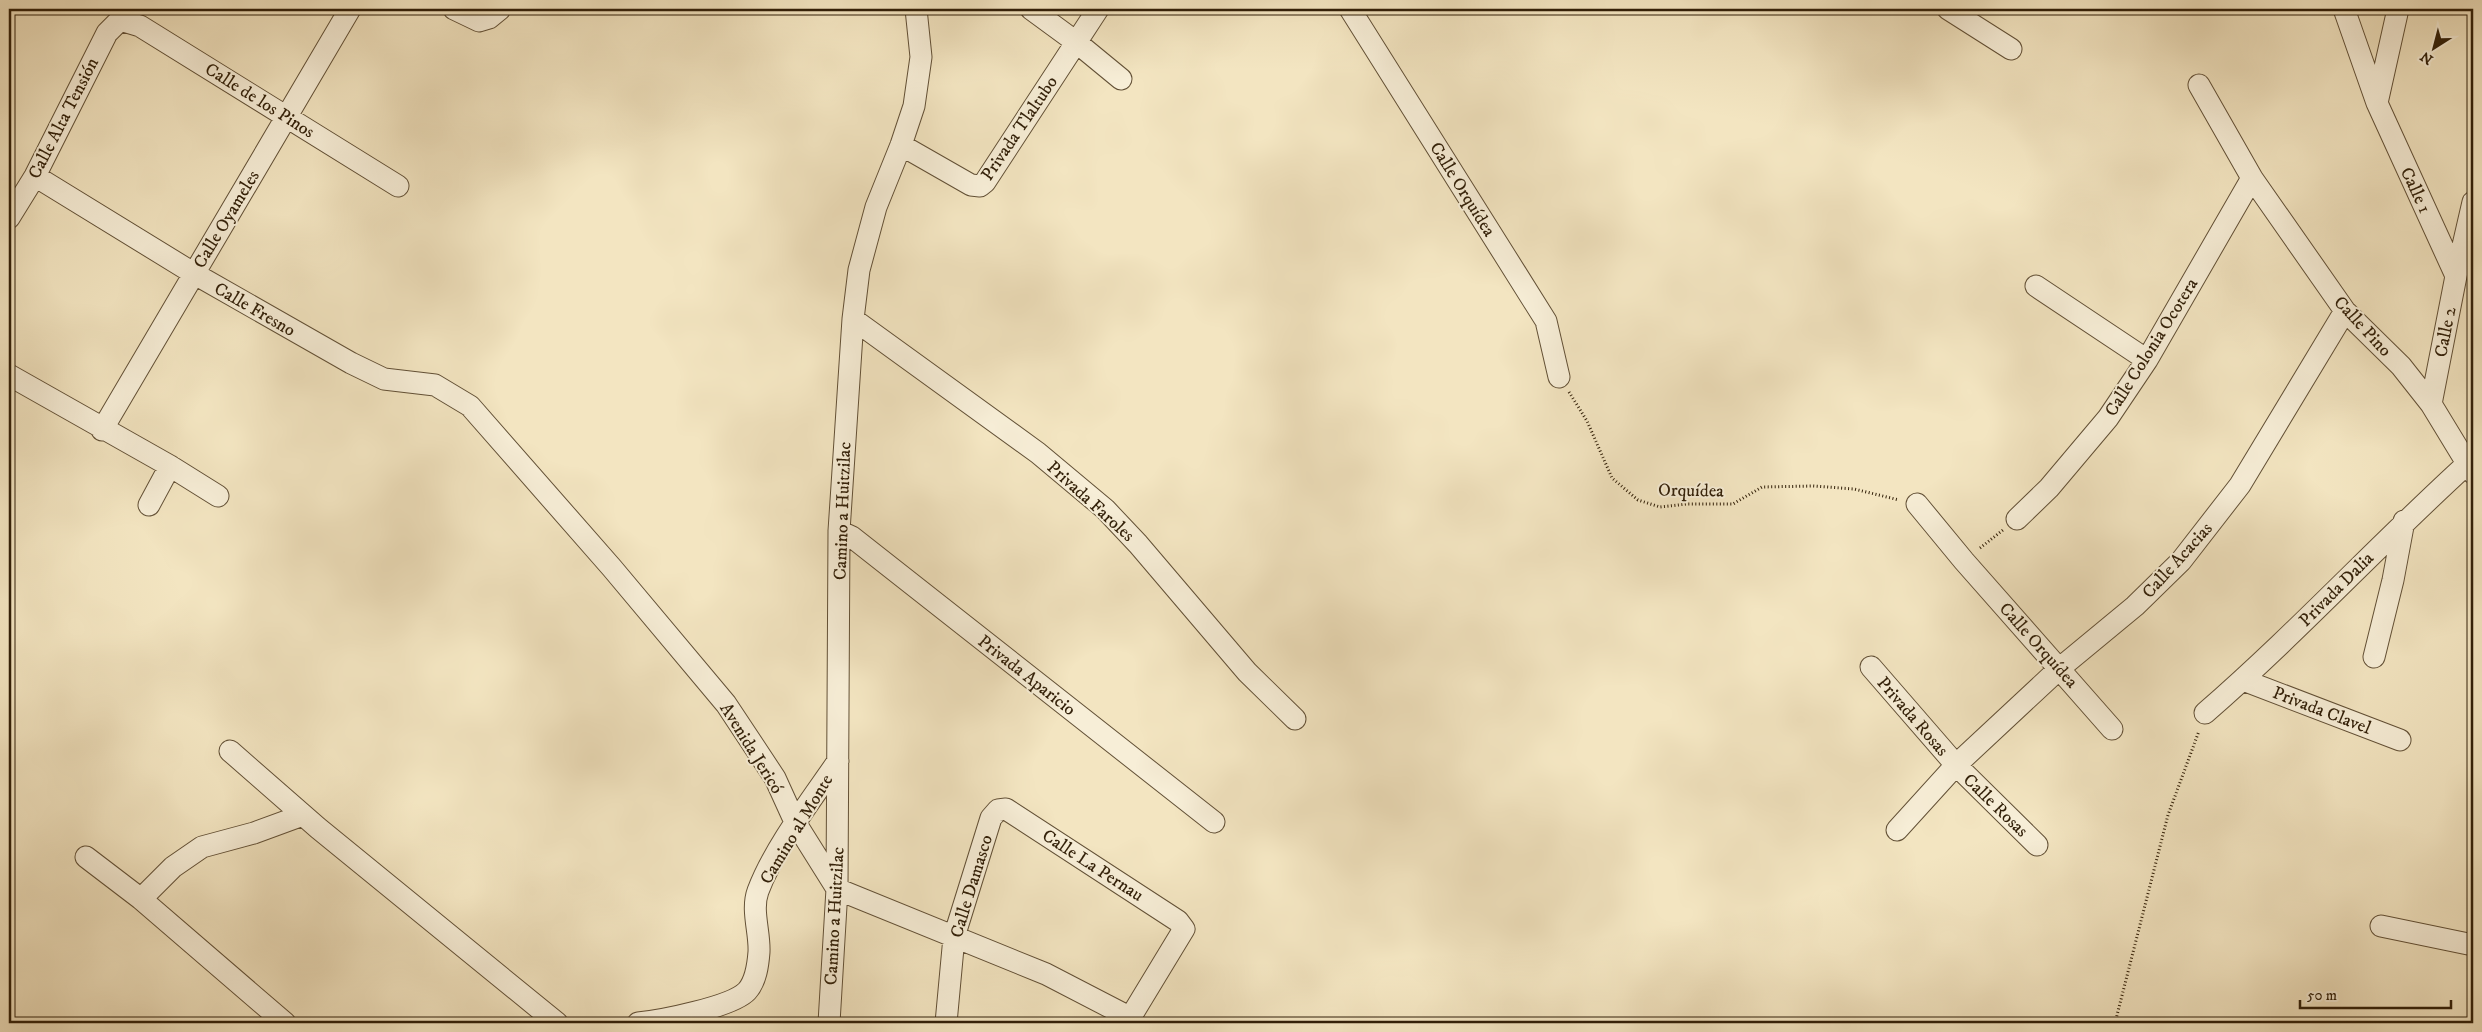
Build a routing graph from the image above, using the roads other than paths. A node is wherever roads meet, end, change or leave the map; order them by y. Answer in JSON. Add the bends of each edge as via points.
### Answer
{"nodes":[{"id":1,"x":350,"y":9,"type":"edge"},
{"id":2,"x":454,"y":9,"type":"edge"},
{"id":3,"x":500,"y":9,"type":"edge"},
{"id":4,"x":916,"y":9,"type":"edge"},
{"id":5,"x":1031,"y":9,"type":"edge"},
{"id":6,"x":1098,"y":9,"type":"edge"},
{"id":7,"x":1350,"y":9,"type":"edge"},
{"id":8,"x":1948,"y":9,"type":"edge"},
{"id":9,"x":2344,"y":9,"type":"edge"},
{"id":10,"x":2398,"y":9,"type":"edge"},
{"id":11,"x":120,"y":20,"type":"joint"},
{"id":12,"x":1076,"y":42,"type":"junction"},
{"id":13,"x":2011,"y":49,"type":"dead end"},
{"id":14,"x":1121,"y":79,"type":"dead end"},
{"id":15,"x":2199,"y":85,"type":"dead end"},
{"id":16,"x":2377,"y":103,"type":"junction"},
{"id":17,"x":287,"y":117,"type":"junction"},
{"id":18,"x":901,"y":145,"type":"junction"},
{"id":19,"x":35,"y":176,"type":"junction"},
{"id":20,"x":2252,"y":178,"type":"junction"},
{"id":21,"x":398,"y":186,"type":"dead end"},
{"id":22,"x":2473,"y":202,"type":"edge"},
{"id":23,"x":9,"y":218,"type":"edge"},
{"id":24,"x":193,"y":273,"type":"junction"},
{"id":25,"x":2456,"y":276,"type":"junction"},
{"id":26,"x":2036,"y":286,"type":"dead end"},
{"id":27,"x":2345,"y":311,"type":"junction"},
{"id":28,"x":853,"y":319,"type":"junction"},
{"id":29,"x":2147,"y":360,"type":"junction"},
{"id":30,"x":9,"y":375,"type":"edge"},
{"id":31,"x":1560,"y":377,"type":"road end"},
{"id":32,"x":435,"y":385,"type":"joint"},
{"id":33,"x":2431,"y":404,"type":"junction"},
{"id":34,"x":102,"y":430,"type":"junction"},
{"id":35,"x":170,"y":466,"type":"junction"},
{"id":36,"x":2470,"y":469,"type":"edge"},
{"id":37,"x":218,"y":496,"type":"dead end"},
{"id":38,"x":149,"y":504,"type":"dead end"},
{"id":39,"x":1917,"y":504,"type":"road end"},
{"id":40,"x":2017,"y":519,"type":"road end"},
{"id":41,"x":2404,"y":521,"type":"junction"},
{"id":42,"x":840,"y":531,"type":"junction"},
{"id":43,"x":2374,"y":657,"type":"dead end"},
{"id":44,"x":1871,"y":667,"type":"dead end"},
{"id":45,"x":2060,"y":668,"type":"junction"},
{"id":46,"x":2243,"y":680,"type":"junction"},
{"id":47,"x":2205,"y":713,"type":"road end"},
{"id":48,"x":1295,"y":719,"type":"dead end"},
{"id":49,"x":2112,"y":729,"type":"dead end"},
{"id":50,"x":2400,"y":740,"type":"dead end"},
{"id":51,"x":230,"y":751,"type":"dead end"},
{"id":52,"x":838,"y":761,"type":"junction"},
{"id":53,"x":1956,"y":766,"type":"junction"},
{"id":54,"x":998,"y":810,"type":"joint"},
{"id":55,"x":303,"y":815,"type":"junction"},
{"id":56,"x":795,"y":822,"type":"junction"},
{"id":57,"x":1214,"y":822,"type":"dead end"},
{"id":58,"x":1897,"y":830,"type":"dead end"},
{"id":59,"x":2037,"y":845,"type":"dead end"},
{"id":60,"x":86,"y":858,"type":"dead end"},
{"id":61,"x":837,"y":890,"type":"junction"},
{"id":62,"x":141,"y":899,"type":"junction"},
{"id":63,"x":2381,"y":926,"type":"dead end"},
{"id":64,"x":954,"y":937,"type":"junction"},
{"id":65,"x":2473,"y":945,"type":"edge"},
{"id":66,"x":1129,"y":1021,"type":"edge"},
{"id":67,"x":285,"y":1023,"type":"edge"},
{"id":68,"x":557,"y":1023,"type":"edge"},
{"id":69,"x":638,"y":1023,"type":"edge"},
{"id":70,"x":829,"y":1023,"type":"edge"},
{"id":71,"x":946,"y":1023,"type":"edge"}],
"edges":[{"from":1,"to":17,"type":"street","name":"Calle Oyameles"},
{"from":2,"to":3,"type":"street","via":[[479,21]]},
{"from":4,"to":18,"type":"street","name":"Camino a Huitzilac","via":[[921,57],[914,106]]},
{"from":5,"to":12,"type":"street"},
{"from":6,"to":12,"type":"street"},
{"from":7,"to":31,"type":"street","name":"Calle Orquídea","via":[[1546,321]]},
{"from":8,"to":13,"type":"street"},
{"from":9,"to":16,"type":"street","name":"Calle 1"},
{"from":10,"to":16,"type":"street"},
{"from":11,"to":17,"type":"street","name":"Calle de los Pinos","via":[[140,26]]},
{"from":11,"to":19,"type":"street","name":"Calle Alta Tensión","via":[[107,33]]},
{"from":12,"to":14,"type":"street"},
{"from":12,"to":18,"type":"street","name":"Privada Tlaltubo","via":[[980,186],[972,185]]},
{"from":15,"to":20,"type":"street","name":"Calle Pino"},
{"from":16,"to":25,"type":"street","name":"Calle 1"},
{"from":17,"to":21,"type":"street","name":"Calle de los Pinos"},
{"from":17,"to":24,"type":"street","name":"Calle Oyameles"},
{"from":18,"to":28,"type":"street","name":"Camino a Huitzilac","via":[[876,207],[861,261]]},
{"from":19,"to":23,"type":"street","name":"Calle Alta Tensión"},
{"from":19,"to":24,"type":"street","name":"Calle Fresno"},
{"from":20,"to":27,"type":"street","name":"Calle Pino"},
{"from":20,"to":29,"type":"street","name":"Calle Colonia Ocotera"},
{"from":22,"to":25,"type":"street","name":"Calle 2"},
{"from":24,"to":32,"type":"street","name":"Calle Fresno","via":[[384,379]]},
{"from":24,"to":34,"type":"street","name":"Calle Oyameles"},
{"from":25,"to":33,"type":"street","name":"Calle 2"},
{"from":26,"to":29,"type":"street"},
{"from":27,"to":33,"type":"street","name":"Calle Pino","via":[[2401,366]]},
{"from":27,"to":45,"type":"street","name":"Calle Acacias","via":[[2240,485],[2193,546],[2135,606]]},
{"from":28,"to":42,"type":"street","name":"Camino a Huitzilac"},
{"from":28,"to":48,"type":"street","name":"Privada Faroles","via":[[1038,453],[1105,508],[1247,672]]},
{"from":29,"to":40,"type":"street","name":"Calle Colonia Ocotera","via":[[2108,418]]},
{"from":30,"to":34,"type":"street"},
{"from":32,"to":56,"type":"street","name":"Avenida Jericó","via":[[470,406],[485,421],[726,704],[775,778]]},
{"from":33,"to":36,"type":"street","name":"Calle Pino"},
{"from":34,"to":35,"type":"street"},
{"from":35,"to":37,"type":"street"},
{"from":35,"to":38,"type":"street"},
{"from":36,"to":41,"type":"street","name":"Privada Dalia"},
{"from":39,"to":45,"type":"street","name":"Calle Orquídea"},
{"from":41,"to":43,"type":"street"},
{"from":41,"to":46,"type":"street","name":"Privada Dalia"},
{"from":42,"to":52,"type":"street","name":"Camino a Huitzilac"},
{"from":42,"to":57,"type":"street","name":"Privada Aparicio","via":[[852,537]]},
{"from":44,"to":53,"type":"street","name":"Privada Rosas"},
{"from":45,"to":49,"type":"street","name":"Calle Orquídea"},
{"from":45,"to":53,"type":"street","name":"Calle Acacias"},
{"from":46,"to":47,"type":"street","name":"Privada Dalia"},
{"from":46,"to":50,"type":"street","name":"Privada Clavel"},
{"from":51,"to":55,"type":"street"},
{"from":52,"to":56,"type":"street","name":"Camino al Monte"},
{"from":52,"to":61,"type":"street","name":"Camino a Huitzilac"},
{"from":53,"to":58,"type":"street","name":"Calle Acacias"},
{"from":53,"to":59,"type":"street","name":"Calle Rosas"},
{"from":54,"to":64,"type":"street","name":"Calle Damasco","via":[[991,818]]},
{"from":54,"to":66,"type":"street","name":"Calle La Pernau","via":[[1006,809],[1184,929]]},
{"from":55,"to":62,"type":"street","via":[[202,847],[173,867]]},
{"from":55,"to":68,"type":"street"},
{"from":56,"to":61,"type":"street","name":"Avenida Jericó"},
{"from":56,"to":69,"type":"street","name":"Camino al Monte","via":[[762,883],[756,916],[759,951],[755,977],[747,991],[738,998],[711,1007]]},
{"from":60,"to":62,"type":"street"},
{"from":61,"to":64,"type":"street"},
{"from":61,"to":70,"type":"street","name":"Camino a Huitzilac"},
{"from":62,"to":67,"type":"street"},
{"from":63,"to":65,"type":"street"},
{"from":64,"to":66,"type":"street","via":[[1046,974]]},
{"from":64,"to":71,"type":"street","name":"Calle Damasco"}]}
